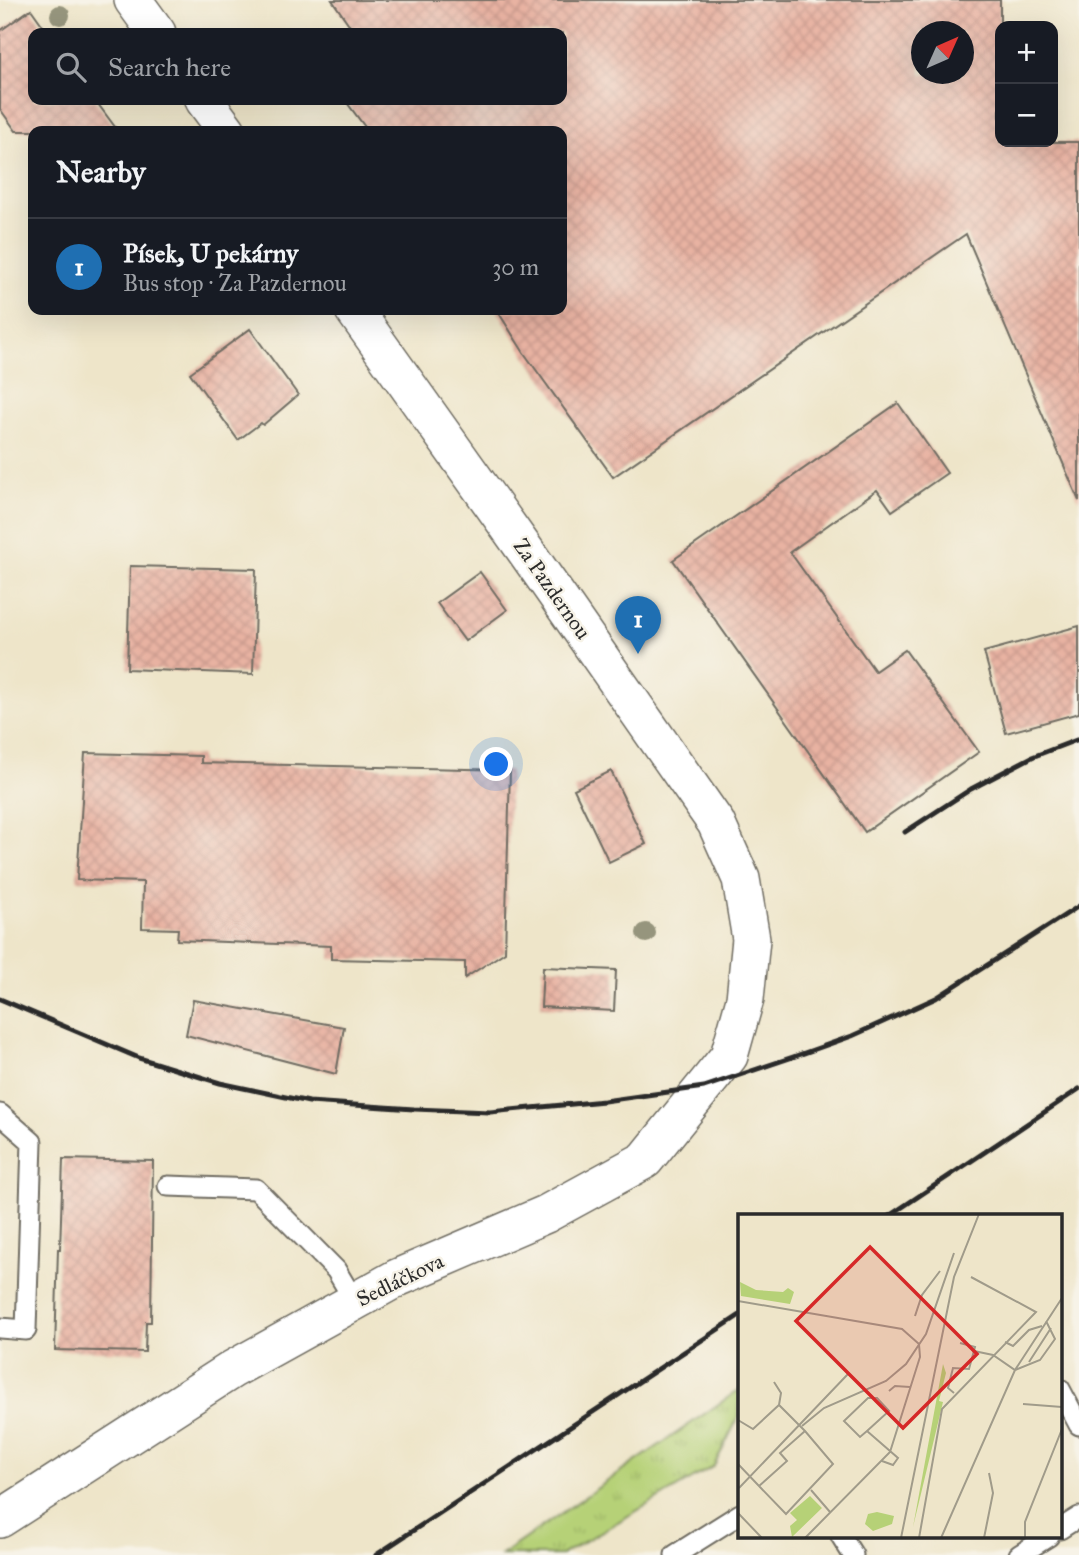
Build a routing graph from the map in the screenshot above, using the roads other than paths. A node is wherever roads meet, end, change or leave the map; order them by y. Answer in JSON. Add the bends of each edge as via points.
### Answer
{"nodes":[{"id":1,"x":133,"y":0,"type":"edge"},
{"id":2,"x":153,"y":28,"type":"edge"},
{"id":3,"x":208,"y":105,"type":"edge"},
{"id":4,"x":223,"y":126,"type":"edge"},
{"id":5,"x":358,"y":315,"type":"edge"},
{"id":6,"x":745,"y":999,"type":"joint"},
{"id":7,"x":0,"y":1114,"type":"edge"},
{"id":8,"x":168,"y":1186,"type":"dead end"},
{"id":9,"x":355,"y":1302,"type":"junction"},
{"id":10,"x":0,"y":1328,"type":"edge"},
{"id":11,"x":1062,"y":1393,"type":"edge"},
{"id":12,"x":1079,"y":1425,"type":"edge"},
{"id":13,"x":738,"y":1515,"type":"edge"},
{"id":14,"x":1079,"y":1517,"type":"edge"},
{"id":15,"x":0,"y":1518,"type":"edge"},
{"id":16,"x":1062,"y":1528,"type":"edge"},
{"id":17,"x":842,"y":1538,"type":"edge"},
{"id":18,"x":1046,"y":1538,"type":"edge"},
{"id":19,"x":675,"y":1555,"type":"edge"},
{"id":20,"x":853,"y":1555,"type":"edge"},
{"id":21,"x":1019,"y":1555,"type":"edge"}],
"edges":[{"from":1,"to":2,"type":"street"},
{"from":3,"to":4,"type":"street"},
{"from":5,"to":6,"type":"street","name":"Za Pazdernou","via":[[716,823],[741,878],[751,939]]},
{"from":6,"to":9,"type":"street","name":"Sedláčkova","via":[[729,1056],[645,1160],[546,1214],[397,1278]]},
{"from":7,"to":10,"type":"lane","via":[[32,1142],[26,1330]]},
{"from":8,"to":9,"type":"lane","via":[[256,1189],[336,1270]]},
{"from":9,"to":15,"type":"street","name":"Sedláčkova","via":[[233,1369]]},
{"from":11,"to":12,"type":"lane"},
{"from":13,"to":19,"type":"lane"},
{"from":14,"to":16,"type":"lane"},
{"from":17,"to":20,"type":"lane"},
{"from":18,"to":21,"type":"lane"}]}
